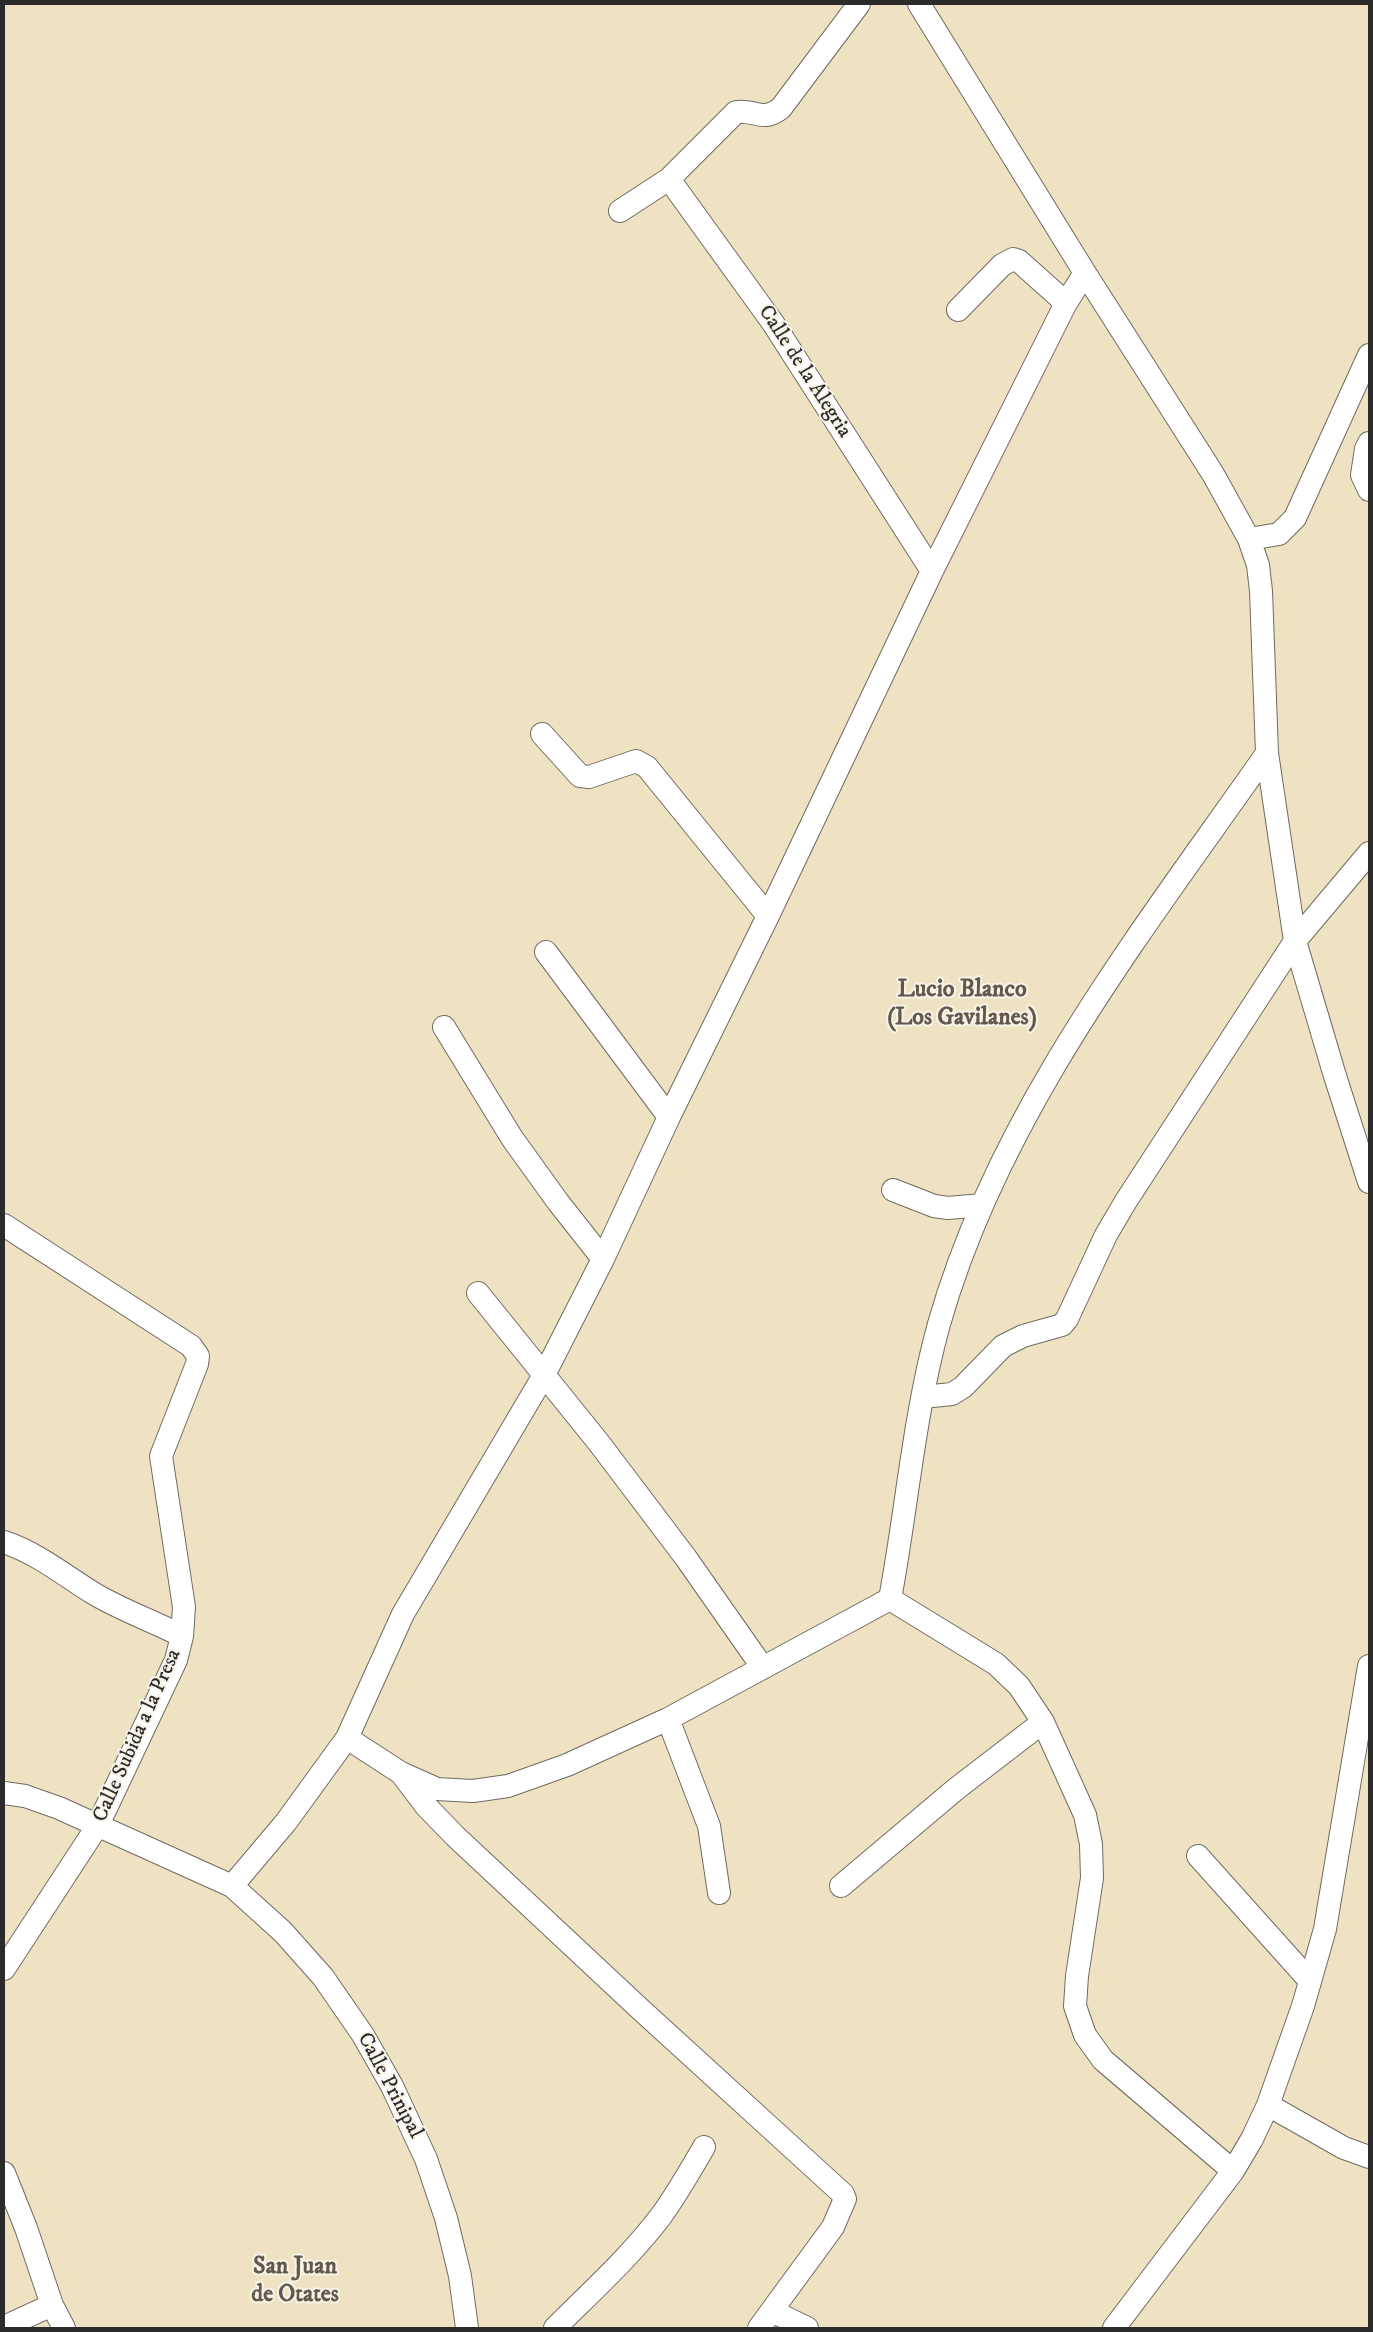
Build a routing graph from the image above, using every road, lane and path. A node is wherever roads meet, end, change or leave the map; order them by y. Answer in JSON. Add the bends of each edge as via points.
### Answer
{"nodes":[{"id":1,"x":859,"y":4,"type":"edge"},
{"id":2,"x":919,"y":4,"type":"edge"},
{"id":3,"x":669,"y":179,"type":"junction"},
{"id":4,"x":620,"y":211,"type":"dead end"},
{"id":5,"x":1085,"y":274,"type":"junction"},
{"id":6,"x":1066,"y":303,"type":"junction"},
{"id":7,"x":958,"y":310,"type":"dead end"},
{"id":8,"x":1369,"y":355,"type":"edge"},
{"id":9,"x":1369,"y":443,"type":"edge"},
{"id":10,"x":1369,"y":490,"type":"edge"},
{"id":11,"x":1249,"y":539,"type":"junction"},
{"id":12,"x":932,"y":571,"type":"junction"},
{"id":13,"x":542,"y":734,"type":"dead end"},
{"id":14,"x":1267,"y":753,"type":"junction"},
{"id":15,"x":1369,"y":853,"type":"edge"},
{"id":16,"x":768,"y":916,"type":"junction"},
{"id":17,"x":1295,"y":942,"type":"junction"},
{"id":18,"x":546,"y":952,"type":"dead end"},
{"id":19,"x":444,"y":1027,"type":"dead end"},
{"id":20,"x":669,"y":1117,"type":"junction"},
{"id":21,"x":1369,"y":1182,"type":"edge"},
{"id":22,"x":893,"y":1190,"type":"dead end"},
{"id":23,"x":982,"y":1205,"type":"junction"},
{"id":24,"x":4,"y":1225,"type":"edge"},
{"id":25,"x":603,"y":1259,"type":"junction"},
{"id":26,"x":478,"y":1293,"type":"dead end"},
{"id":27,"x":544,"y":1375,"type":"junction"},
{"id":28,"x":922,"y":1397,"type":"junction"},
{"id":29,"x":4,"y":1542,"type":"edge"},
{"id":30,"x":890,"y":1599,"type":"junction"},
{"id":31,"x":182,"y":1636,"type":"junction"},
{"id":32,"x":1369,"y":1666,"type":"edge"},
{"id":33,"x":763,"y":1668,"type":"junction"},
{"id":34,"x":668,"y":1719,"type":"junction"},
{"id":35,"x":1043,"y":1722,"type":"junction"},
{"id":36,"x":347,"y":1738,"type":"junction"},
{"id":37,"x":401,"y":1773,"type":"junction"},
{"id":38,"x":4,"y":1793,"type":"edge"},
{"id":39,"x":98,"y":1825,"type":"junction"},
{"id":40,"x":1198,"y":1856,"type":"dead end"},
{"id":41,"x":232,"y":1886,"type":"junction"},
{"id":42,"x":841,"y":1886,"type":"dead end"},
{"id":43,"x":719,"y":1893,"type":"dead end"},
{"id":44,"x":4,"y":1969,"type":"edge"},
{"id":45,"x":1310,"y":1981,"type":"junction"},
{"id":46,"x":1268,"y":2105,"type":"junction"},
{"id":47,"x":704,"y":2147,"type":"dead end"},
{"id":48,"x":1369,"y":2157,"type":"edge"},
{"id":49,"x":1233,"y":2171,"type":"junction"},
{"id":50,"x":4,"y":2173,"type":"edge"},
{"id":51,"x":52,"y":2305,"type":"junction"},
{"id":52,"x":772,"y":2310,"type":"junction"},
{"id":53,"x":4,"y":2327,"type":"edge"},
{"id":54,"x":64,"y":2328,"type":"edge"},
{"id":55,"x":467,"y":2328,"type":"edge"},
{"id":56,"x":555,"y":2328,"type":"edge"},
{"id":57,"x":759,"y":2328,"type":"edge"},
{"id":58,"x":807,"y":2328,"type":"edge"},
{"id":59,"x":1114,"y":2328,"type":"edge"}],
"edges":[{"from":1,"to":3,"type":"street","via":[[780,108],[764,116],[736,112]]},
{"from":2,"to":5,"type":"street"},
{"from":3,"to":4,"type":"street"},
{"from":3,"to":12,"type":"street","name":"Calle de la Alegria","via":[[773,323]]},
{"from":5,"to":6,"type":"street"},
{"from":5,"to":11,"type":"street","via":[[1213,474]]},
{"from":6,"to":7,"type":"street","via":[[1013,259],[1002,265]]},
{"from":6,"to":12,"type":"street"},
{"from":8,"to":11,"type":"street","via":[[1295,518],[1278,534]]},
{"from":9,"to":10,"type":"street","via":[[1362,475]]},
{"from":11,"to":14,"type":"street","via":[[1258,565],[1261,591]]},
{"from":12,"to":16,"type":"street"},
{"from":13,"to":16,"type":"street","via":[[580,776],[589,777],[636,762],[647,767]]},
{"from":14,"to":17,"type":"street"},
{"from":14,"to":23,"type":"street","via":[[1066,1045],[1018,1128]]},
{"from":15,"to":17,"type":"street"},
{"from":16,"to":20,"type":"street"},
{"from":17,"to":21,"type":"street"},
{"from":17,"to":28,"type":"street","via":[[1126,1200],[1062,1325],[1023,1336],[1003,1346],[952,1394]]},
{"from":18,"to":20,"type":"street"},
{"from":19,"to":25,"type":"street","via":[[512,1138]]},
{"from":20,"to":25,"type":"street"},
{"from":22,"to":23,"type":"street","via":[[934,1206]]},
{"from":23,"to":28,"type":"street","via":[[939,1325]]},
{"from":24,"to":31,"type":"street","name":"Calle Subida a la Presa","via":[[191,1346],[198,1356],[161,1456],[184,1607]]},
{"from":25,"to":27,"type":"street"},
{"from":26,"to":27,"type":"street"},
{"from":27,"to":33,"type":"street","via":[[686,1558]]},
{"from":27,"to":36,"type":"street","via":[[403,1614]]},
{"from":28,"to":30,"type":"street"},
{"from":29,"to":31,"type":"street","via":[[40,1558],[121,1608]]},
{"from":30,"to":33,"type":"street"},
{"from":30,"to":35,"type":"street","via":[[996,1664],[1018,1686]]},
{"from":31,"to":39,"type":"street","name":"Calle Subida a la Presa","via":[[176,1660]]},
{"from":32,"to":45,"type":"street","via":[[1326,1929]]},
{"from":33,"to":34,"type":"street"},
{"from":34,"to":37,"type":"street","via":[[566,1765],[508,1786],[474,1791],[437,1789]]},
{"from":34,"to":43,"type":"street","via":[[709,1826]]},
{"from":35,"to":42,"type":"street","via":[[956,1789]]},
{"from":35,"to":49,"type":"street","via":[[1085,1816],[1091,1844],[1092,1878],[1075,2006],[1085,2036],[1103,2060]]},
{"from":36,"to":37,"type":"street"},
{"from":36,"to":41,"type":"street","via":[[286,1822]]},
{"from":37,"to":52,"type":"street","via":[[454,1836],[843,2194],[843,2207],[833,2227]]},
{"from":38,"to":39,"type":"street","name":"Calle Prinipal","via":[[25,1796]]},
{"from":39,"to":41,"type":"street","name":"Calle Prinipal"},
{"from":39,"to":44,"type":"street","name":"Calle Subida a la Presa"},
{"from":40,"to":45,"type":"street"},
{"from":41,"to":55,"type":"street","name":"Calle Prinipal","via":[[283,1932],[324,1978],[363,2034],[392,2086],[426,2159],[446,2218],[460,2276]]},
{"from":45,"to":46,"type":"street"},
{"from":46,"to":48,"type":"street","via":[[1344,2148]]},
{"from":46,"to":49,"type":"street"},
{"from":47,"to":56,"type":"street","via":[[660,2217]]},
{"from":49,"to":59,"type":"street"},
{"from":50,"to":51,"type":"street"},
{"from":51,"to":53,"type":"street"},
{"from":51,"to":54,"type":"street"},
{"from":52,"to":57,"type":"street"},
{"from":52,"to":58,"type":"street"}]}
